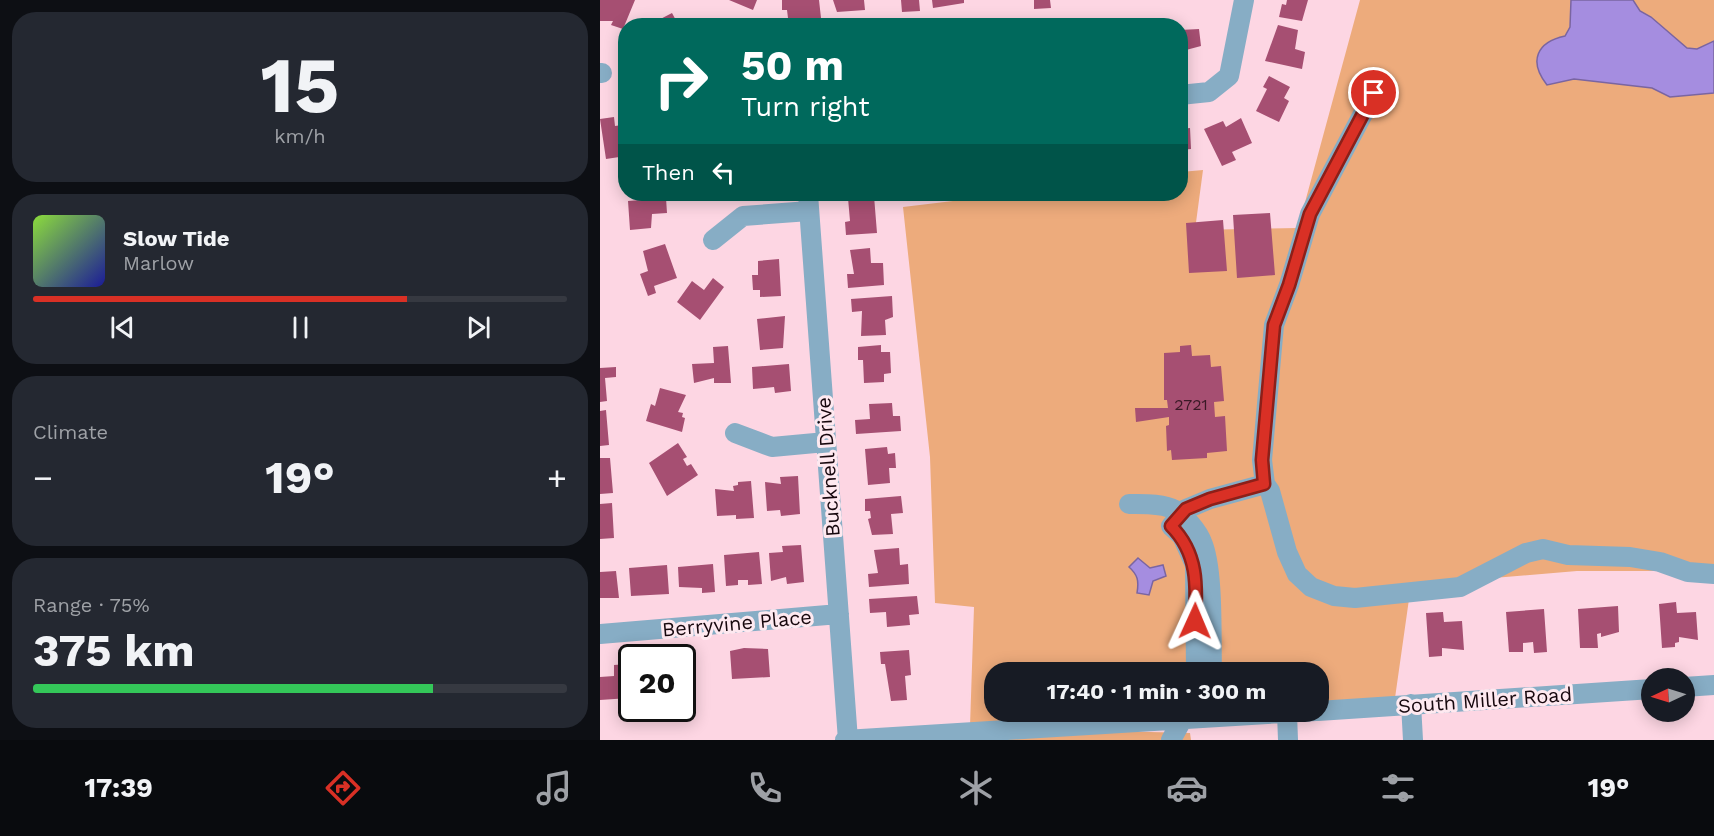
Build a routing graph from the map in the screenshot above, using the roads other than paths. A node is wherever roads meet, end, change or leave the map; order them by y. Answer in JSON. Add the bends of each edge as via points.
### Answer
{"nodes":[{"id":1,"x":1244,"y":0,"type":"edge"},
{"id":2,"x":1188,"y":93,"type":"edge"},
{"id":3,"x":1374,"y":93,"type":"dead end"},
{"id":4,"x":808,"y":202,"type":"edge"},
{"id":5,"x":713,"y":240,"type":"dead end"},
{"id":6,"x":735,"y":433,"type":"dead end"},
{"id":7,"x":826,"y":442,"type":"junction"},
{"id":8,"x":1264,"y":484,"type":"junction"},
{"id":9,"x":1129,"y":504,"type":"dead end"},
{"id":10,"x":1181,"y":515,"type":"junction"},
{"id":11,"x":1714,"y":574,"type":"edge"},
{"id":12,"x":839,"y":614,"type":"junction"},
{"id":13,"x":600,"y":634,"type":"edge"},
{"id":14,"x":1196,"y":662,"type":"edge"},
{"id":15,"x":1212,"y":662,"type":"edge"},
{"id":16,"x":1714,"y":686,"type":"edge"},
{"id":17,"x":1695,"y":687,"type":"edge"},
{"id":18,"x":1641,"y":690,"type":"edge"},
{"id":19,"x":1411,"y":704,"type":"junction"},
{"id":20,"x":1329,"y":710,"type":"edge"},
{"id":21,"x":1100,"y":722,"type":"edge"},
{"id":22,"x":1181,"y":722,"type":"edge"},
{"id":23,"x":1287,"y":722,"type":"edge"},
{"id":24,"x":847,"y":740,"type":"edge"},
{"id":25,"x":1171,"y":740,"type":"edge"},
{"id":26,"x":1288,"y":740,"type":"edge"},
{"id":27,"x":1413,"y":740,"type":"edge"}],
"edges":[{"from":1,"to":2,"type":"street","via":[[1229,76],[1209,92]]},
{"from":3,"to":8,"type":"street","via":[[1310,214],[1274,325],[1262,460]]},
{"from":4,"to":5,"type":"street","via":[[742,216]]},
{"from":4,"to":7,"type":"street","name":"Bucknell Drive"},
{"from":6,"to":7,"type":"street","via":[[772,447]]},
{"from":7,"to":12,"type":"street","name":"Bucknell Drive"},
{"from":8,"to":10,"type":"street","via":[[1210,499]]},
{"from":8,"to":11,"type":"street","via":[[1270,491],[1297,574],[1311,587],[1334,597],[1460,587],[1526,553],[1543,549],[1568,555],[1630,557],[1688,572]]},
{"from":9,"to":10,"type":"street","via":[[1174,509]]},
{"from":10,"to":14,"type":"street","via":[[1171,526],[1182,536],[1195,564]]},
{"from":10,"to":15,"type":"street","via":[[1202,542],[1208,568]]},
{"from":12,"to":13,"type":"street","name":"Berryvine Place"},
{"from":12,"to":24,"type":"street","name":"Bucknell Drive"},
{"from":16,"to":17,"type":"street"},
{"from":18,"to":19,"type":"street","name":"South Miller Road"},
{"from":19,"to":20,"type":"street","name":"South Miller Road"},
{"from":19,"to":27,"type":"street"},
{"from":21,"to":24,"type":"street","name":"South Miller Road"},
{"from":22,"to":25,"type":"street"},
{"from":23,"to":26,"type":"street"}]}
